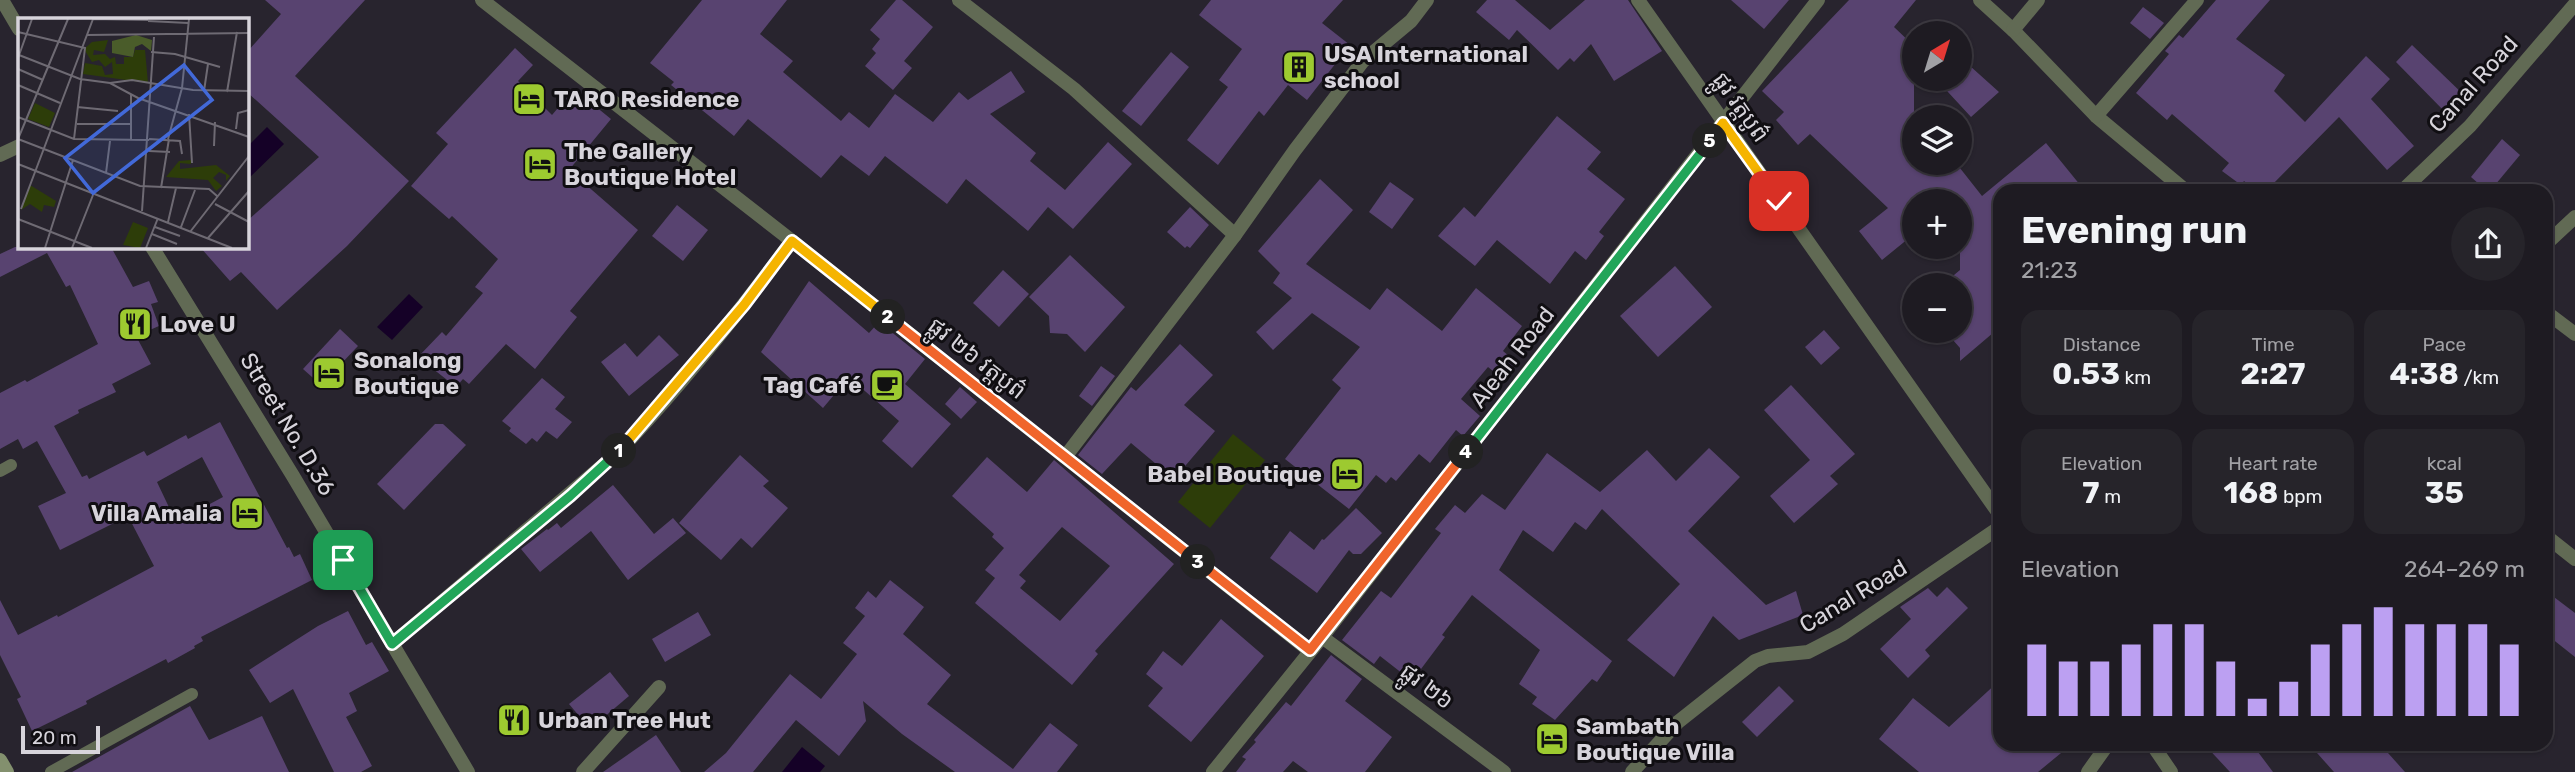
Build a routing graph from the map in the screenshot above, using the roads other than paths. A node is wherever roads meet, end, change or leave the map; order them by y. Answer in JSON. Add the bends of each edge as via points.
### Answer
{"nodes":[{"id":1,"x":2,"y":0,"type":"edge"},
{"id":2,"x":482,"y":0,"type":"edge"},
{"id":3,"x":959,"y":0,"type":"edge"},
{"id":4,"x":1427,"y":0,"type":"edge"},
{"id":5,"x":1638,"y":0,"type":"edge"},
{"id":6,"x":1818,"y":0,"type":"edge"},
{"id":7,"x":1980,"y":0,"type":"edge"},
{"id":8,"x":2038,"y":0,"type":"edge"},
{"id":9,"x":2197,"y":0,"type":"edge"},
{"id":10,"x":2570,"y":0,"type":"edge"},
{"id":11,"x":2575,"y":4,"type":"edge"},
{"id":12,"x":18,"y":27,"type":"edge"},
{"id":13,"x":2013,"y":30,"type":"junction"},
{"id":14,"x":2096,"y":116,"type":"junction"},
{"id":15,"x":1723,"y":123,"type":"junction"},
{"id":16,"x":18,"y":146,"type":"edge"},
{"id":17,"x":0,"y":155,"type":"edge"},
{"id":18,"x":2178,"y":184,"type":"edge"},
{"id":19,"x":2409,"y":184,"type":"edge"},
{"id":20,"x":2575,"y":217,"type":"edge"},
{"id":21,"x":1235,"y":235,"type":"junction"},
{"id":22,"x":2553,"y":237,"type":"edge"},
{"id":23,"x":792,"y":241,"type":"junction"},
{"id":24,"x":153,"y":248,"type":"edge"},
{"id":25,"x":2553,"y":317,"type":"edge"},
{"id":26,"x":2575,"y":334,"type":"edge"},
{"id":27,"x":1065,"y":457,"type":"junction"},
{"id":28,"x":1993,"y":505,"type":"edge"},
{"id":29,"x":1993,"y":532,"type":"edge"},
{"id":30,"x":2553,"y":542,"type":"edge"},
{"id":31,"x":2575,"y":559,"type":"edge"},
{"id":32,"x":1322,"y":637,"type":"junction"},
{"id":33,"x":392,"y":644,"type":"junction"},
{"id":34,"x":1310,"y":650,"type":"junction"},
{"id":35,"x":659,"y":687,"type":"dead end"},
{"id":36,"x":192,"y":694,"type":"dead end"},
{"id":37,"x":2103,"y":751,"type":"edge"},
{"id":38,"x":2157,"y":751,"type":"edge"},
{"id":39,"x":0,"y":760,"type":"edge"},
{"id":40,"x":7,"y":772,"type":"edge"},
{"id":41,"x":51,"y":772,"type":"edge"},
{"id":42,"x":468,"y":772,"type":"edge"},
{"id":43,"x":583,"y":772,"type":"edge"},
{"id":44,"x":1213,"y":772,"type":"edge"},
{"id":45,"x":1504,"y":772,"type":"edge"},
{"id":46,"x":1632,"y":772,"type":"edge"},
{"id":47,"x":2088,"y":772,"type":"edge"},
{"id":48,"x":2171,"y":772,"type":"edge"}],
"edges":[{"from":1,"to":12,"type":"street"},
{"from":2,"to":23,"type":"street","name":"ផ្លូវ ២៦ វត្តបូព៌"},
{"from":3,"to":21,"type":"street","via":[[1074,89]]},
{"from":4,"to":21,"type":"street","via":[[1411,21],[1363,61]]},
{"from":5,"to":15,"type":"street","name":"ផ្លូវ វត្តបូព៌"},
{"from":6,"to":15,"type":"street","name":"Aleah Road"},
{"from":7,"to":13,"type":"street"},
{"from":8,"to":13,"type":"street"},
{"from":9,"to":14,"type":"street"},
{"from":10,"to":11,"type":"street"},
{"from":11,"to":19,"type":"street","name":"Canal Road","via":[[2470,126]]},
{"from":13,"to":14,"type":"street"},
{"from":14,"to":18,"type":"street"},
{"from":15,"to":28,"type":"street","name":"ផ្លូវ វត្តបូព៌"},
{"from":15,"to":32,"type":"street","name":"Aleah Road"},
{"from":16,"to":17,"type":"street"},
{"from":20,"to":22,"type":"street"},
{"from":21,"to":27,"type":"street"},
{"from":23,"to":27,"type":"street","name":"ផ្លូវ ២៦ វត្តបូព៌"},
{"from":23,"to":33,"type":"street","via":[[744,305],[614,456]]},
{"from":24,"to":33,"type":"street","name":"Street No. D.36"},
{"from":25,"to":26,"type":"street"},
{"from":27,"to":34,"type":"street","name":"ផ្លូវ ២៦ វត្តបូព៌"},
{"from":29,"to":46,"type":"street","name":"Canal Road","via":[[1834,639],[1808,652],[1755,662],[1678,722]]},
{"from":30,"to":31,"type":"street"},
{"from":32,"to":34,"type":"street","name":"Aleah Road"},
{"from":32,"to":45,"type":"street","name":"ផ្លូវ ២៦"},
{"from":33,"to":42,"type":"street","name":"Street No. D.36"},
{"from":34,"to":44,"type":"street","name":"Aleah Road"},
{"from":35,"to":43,"type":"street"},
{"from":36,"to":41,"type":"lane"},
{"from":37,"to":47,"type":"street"},
{"from":38,"to":48,"type":"street"},
{"from":39,"to":40,"type":"main road"}]}
